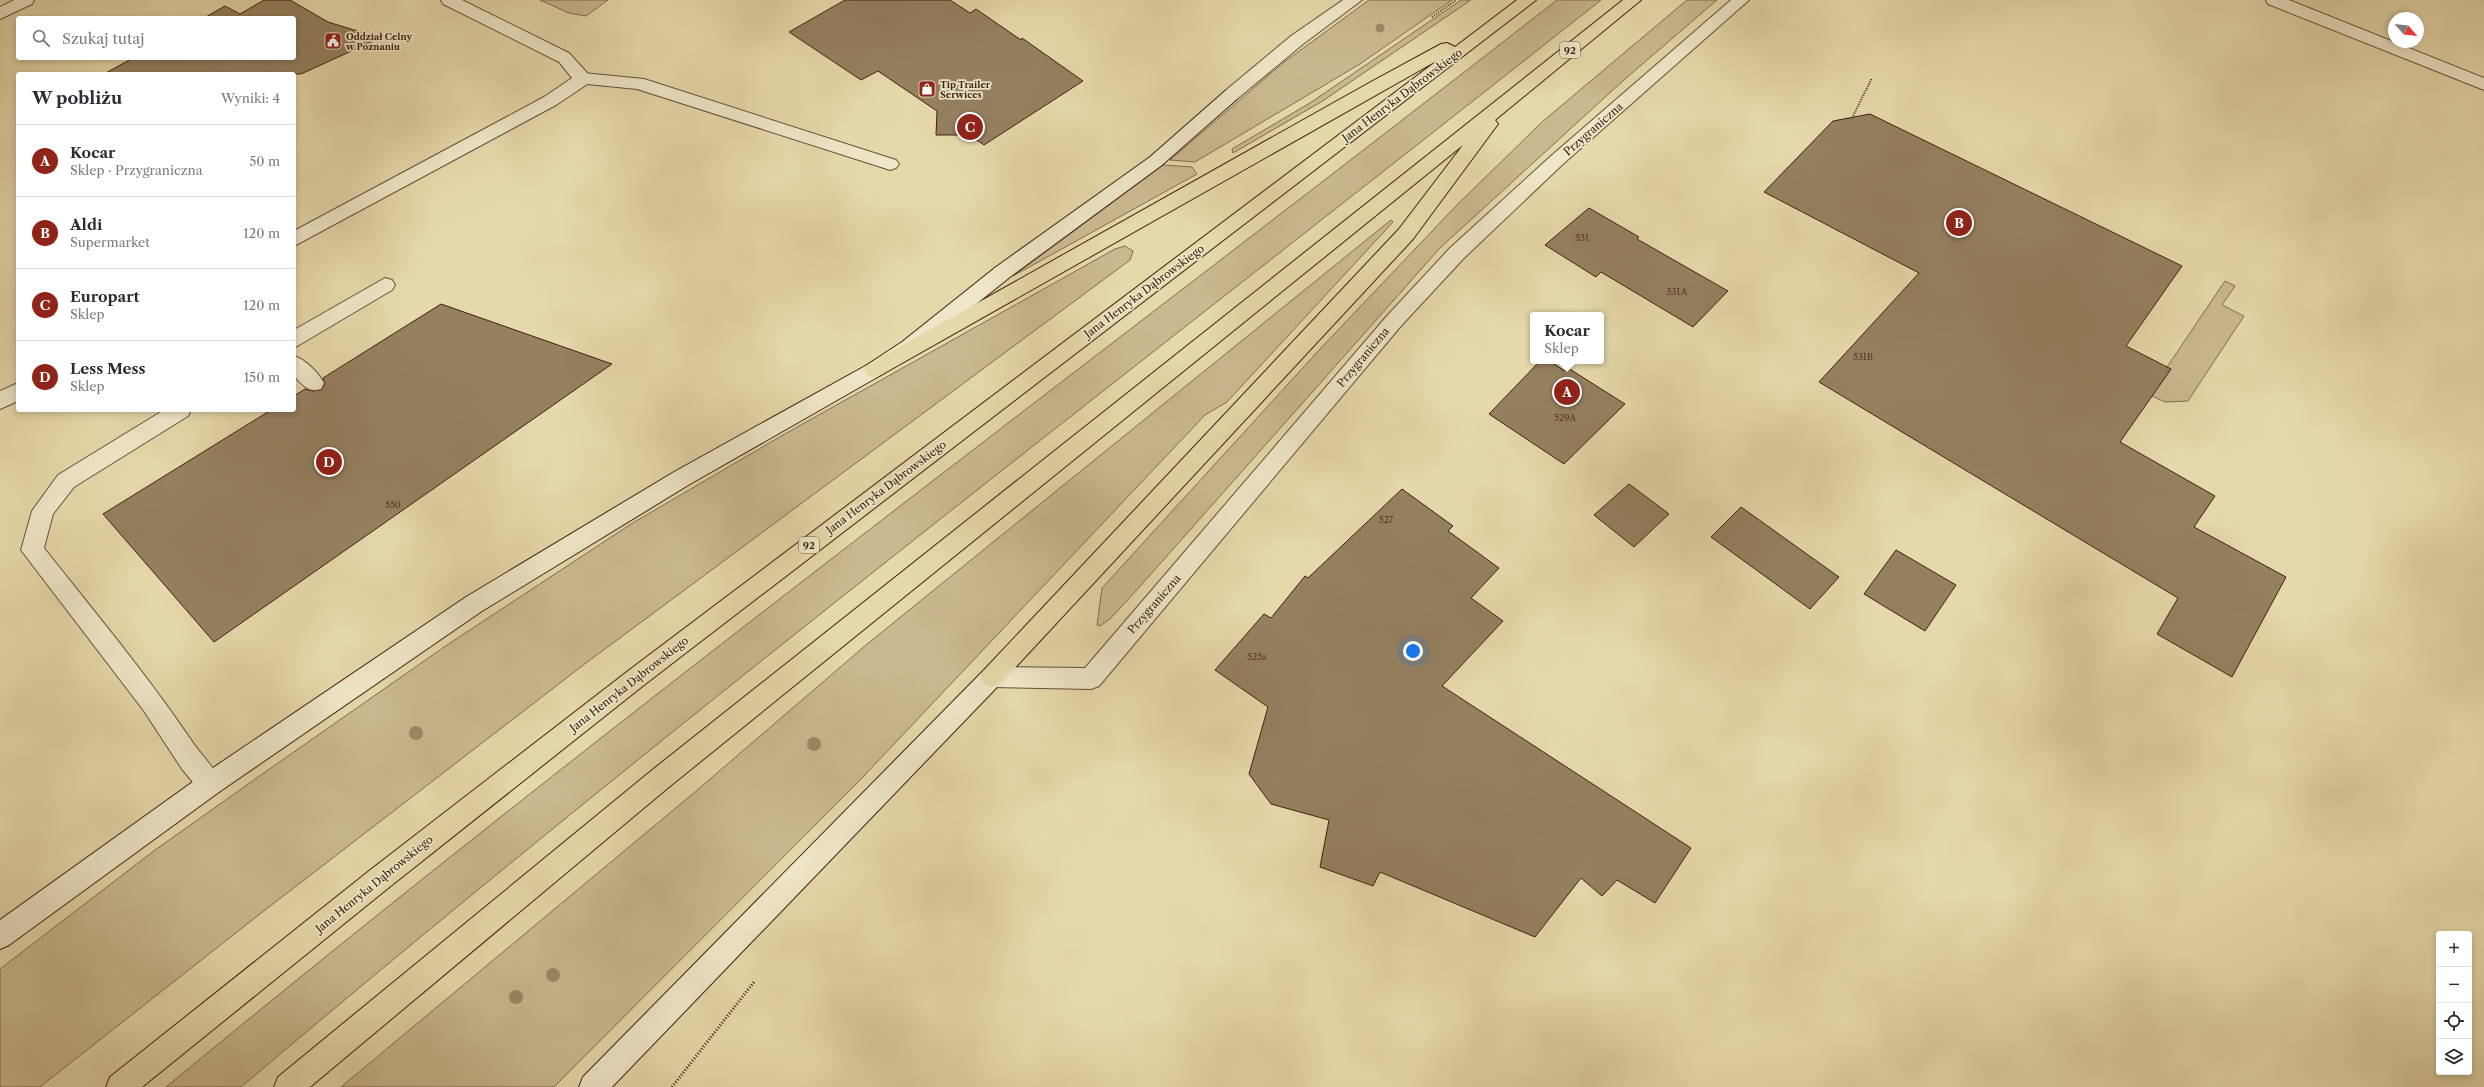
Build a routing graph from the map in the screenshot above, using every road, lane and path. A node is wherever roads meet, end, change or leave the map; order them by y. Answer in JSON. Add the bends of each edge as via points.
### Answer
{"nodes":[{"id":1,"x":26,"y":0,"type":"edge"},
{"id":2,"x":449,"y":0,"type":"edge"},
{"id":3,"x":1354,"y":0,"type":"edge"},
{"id":4,"x":1528,"y":0,"type":"edge"},
{"id":5,"x":1633,"y":0,"type":"edge"},
{"id":6,"x":1741,"y":0,"type":"edge"},
{"id":7,"x":2274,"y":0,"type":"edge"},
{"id":8,"x":0,"y":14,"type":"edge"},
{"id":9,"x":1508,"y":15,"type":"junction"},
{"id":10,"x":1872,"y":78,"type":"dead end"},
{"id":11,"x":583,"y":79,"type":"junction"},
{"id":12,"x":2484,"y":84,"type":"edge"},
{"id":13,"x":1508,"y":99,"type":"junction"},
{"id":14,"x":1852,"y":118,"type":"dead end"},
{"id":15,"x":890,"y":164,"type":"dead end"},
{"id":16,"x":296,"y":238,"type":"edge"},
{"id":17,"x":385,"y":285,"type":"dead end"},
{"id":18,"x":296,"y":339,"type":"edge"},
{"id":19,"x":296,"y":366,"type":"edge"},
{"id":20,"x":874,"y":370,"type":"junction"},
{"id":21,"x":314,"y":383,"type":"dead end"},
{"id":22,"x":16,"y":392,"type":"edge"},
{"id":23,"x":0,"y":401,"type":"edge"},
{"id":24,"x":178,"y":412,"type":"edge"},
{"id":25,"x":992,"y":677,"type":"junction"},
{"id":26,"x":210,"y":784,"type":"junction"},
{"id":27,"x":0,"y":936,"type":"edge"},
{"id":28,"x":120,"y":1087,"type":"edge"},
{"id":29,"x":288,"y":1087,"type":"edge"},
{"id":30,"x":593,"y":1087,"type":"edge"}],
"edges":[{"from":1,"to":8,"type":"street"},
{"from":2,"to":11,"type":"street","via":[[563,57]]},
{"from":3,"to":20,"type":"street","via":[[1297,40],[1156,161]]},
{"from":4,"to":9,"type":"main road","name":"Jana Henryka Dąbrowskiego","number":"92"},
{"from":5,"to":13,"type":"main road","number":"92"},
{"from":6,"to":25,"type":"street","name":"Przygraniczna","via":[[1557,160],[1457,253],[1383,334],[1091,679]]},
{"from":7,"to":12,"type":"street"},
{"from":9,"to":20,"type":"main road","via":[[1344,103]]},
{"from":9,"to":28,"type":"main road","name":"Jana Henryka Dąbrowskiego","number":"92","via":[[636,678]]},
{"from":10,"to":14,"type":"path"},
{"from":11,"to":15,"type":"street","via":[[638,83]]},
{"from":11,"to":16,"type":"street","via":[[550,101]]},
{"from":13,"to":25,"type":"main road","via":[[1406,234]]},
{"from":13,"to":29,"type":"main road","number":"92","via":[[660,779]]},
{"from":17,"to":18,"type":"street"},
{"from":19,"to":21,"type":"street"},
{"from":20,"to":26,"type":"street","via":[[682,478],[474,604]]},
{"from":22,"to":23,"type":"street"},
{"from":24,"to":26,"type":"street","via":[[66,482],[44,511],[32,550],[152,703],[191,761]]},
{"from":25,"to":30,"type":"street"},
{"from":26,"to":27,"type":"street"}]}
